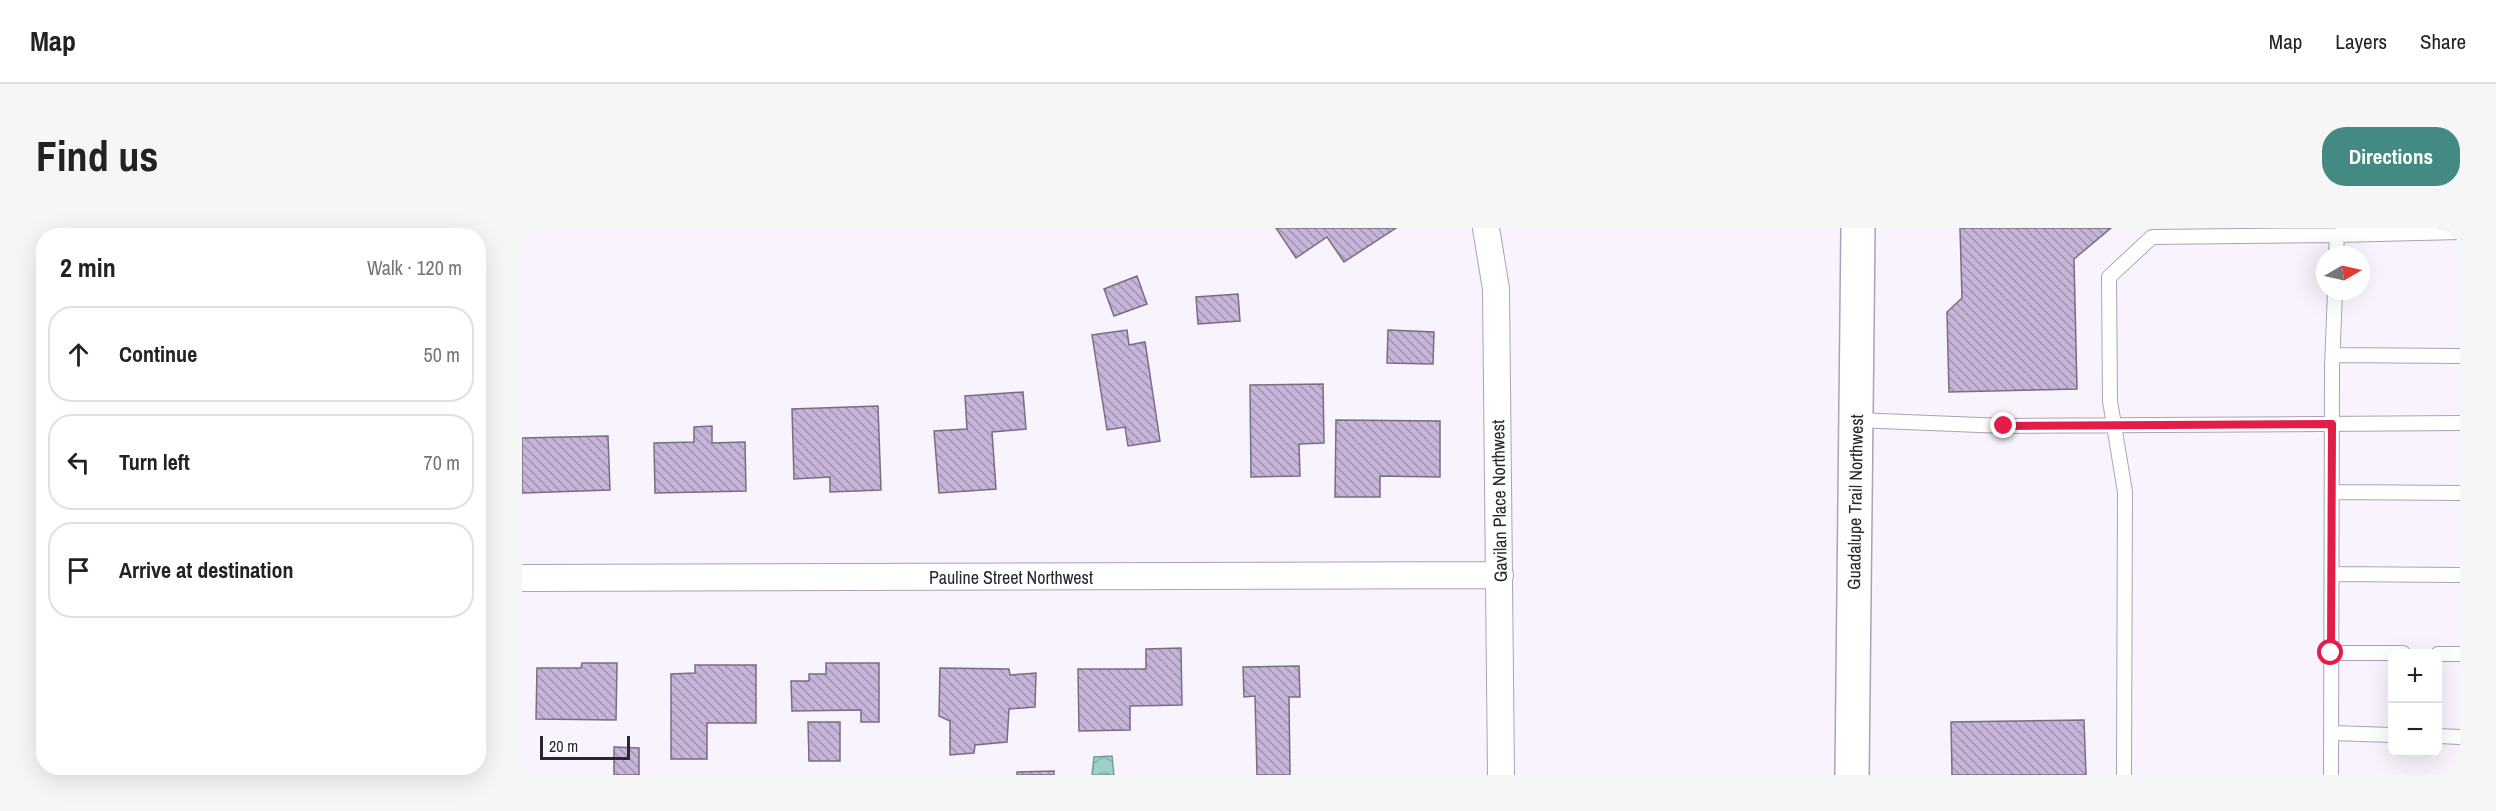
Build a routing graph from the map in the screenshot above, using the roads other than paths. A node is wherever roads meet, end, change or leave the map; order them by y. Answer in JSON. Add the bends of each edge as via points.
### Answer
{"nodes":[{"id":1,"x":1486,"y":228,"type":"edge"},
{"id":2,"x":2460,"y":232,"type":"edge"},
{"id":3,"x":2337,"y":235,"type":"junction"},
{"id":4,"x":1863,"y":236,"type":"edge"},
{"id":5,"x":2336,"y":246,"type":"edge"},
{"id":6,"x":2335,"y":300,"type":"edge"},
{"id":7,"x":2333,"y":355,"type":"junction"},
{"id":8,"x":2460,"y":356,"type":"edge"},
{"id":9,"x":1856,"y":420,"type":"junction"},
{"id":10,"x":2460,"y":423,"type":"edge"},
{"id":11,"x":2332,"y":424,"type":"junction"},
{"id":12,"x":2114,"y":425,"type":"junction"},
{"id":13,"x":2332,"y":492,"type":"junction"},
{"id":14,"x":2460,"y":494,"type":"edge"},
{"id":15,"x":2332,"y":574,"type":"junction"},
{"id":16,"x":1500,"y":575,"type":"junction"},
{"id":17,"x":2460,"y":575,"type":"edge"},
{"id":18,"x":522,"y":578,"type":"edge"},
{"id":19,"x":2331,"y":653,"type":"junction"},
{"id":20,"x":2388,"y":654,"type":"edge"},
{"id":21,"x":2442,"y":654,"type":"edge"},
{"id":22,"x":2460,"y":654,"type":"edge"},
{"id":23,"x":2332,"y":733,"type":"junction"},
{"id":24,"x":2388,"y":735,"type":"edge"},
{"id":25,"x":2442,"y":736,"type":"edge"},
{"id":26,"x":2460,"y":737,"type":"edge"},
{"id":27,"x":1501,"y":775,"type":"edge"},
{"id":28,"x":1852,"y":775,"type":"edge"},
{"id":29,"x":2124,"y":775,"type":"edge"},
{"id":30,"x":2331,"y":775,"type":"edge"}],
"edges":[{"from":1,"to":16,"type":"street","name":"Gavilan Place Northwest","via":[[1496,289]]},
{"from":2,"to":3,"type":"lane"},
{"from":3,"to":5,"type":"lane"},
{"from":3,"to":12,"type":"lane","via":[[2152,237],[2109,277],[2110,401]]},
{"from":4,"to":9,"type":"street","name":"Guadalupe Trail Northwest"},
{"from":6,"to":7,"type":"lane"},
{"from":7,"to":8,"type":"lane"},
{"from":7,"to":11,"type":"lane"},
{"from":9,"to":12,"type":"lane","via":[[2004,426]]},
{"from":9,"to":28,"type":"street","name":"Guadalupe Trail Northwest"},
{"from":10,"to":11,"type":"lane"},
{"from":11,"to":12,"type":"lane"},
{"from":11,"to":13,"type":"lane"},
{"from":12,"to":29,"type":"lane","via":[[2125,492]]},
{"from":13,"to":14,"type":"lane"},
{"from":13,"to":15,"type":"lane"},
{"from":15,"to":17,"type":"lane"},
{"from":15,"to":19,"type":"lane"},
{"from":16,"to":18,"type":"street","name":"Pauline Street Northwest"},
{"from":16,"to":27,"type":"street","name":"Gavilan Place Northwest"},
{"from":19,"to":20,"type":"lane"},
{"from":19,"to":23,"type":"lane"},
{"from":21,"to":22,"type":"lane"},
{"from":23,"to":24,"type":"lane"},
{"from":23,"to":30,"type":"lane"},
{"from":25,"to":26,"type":"lane"}]}
